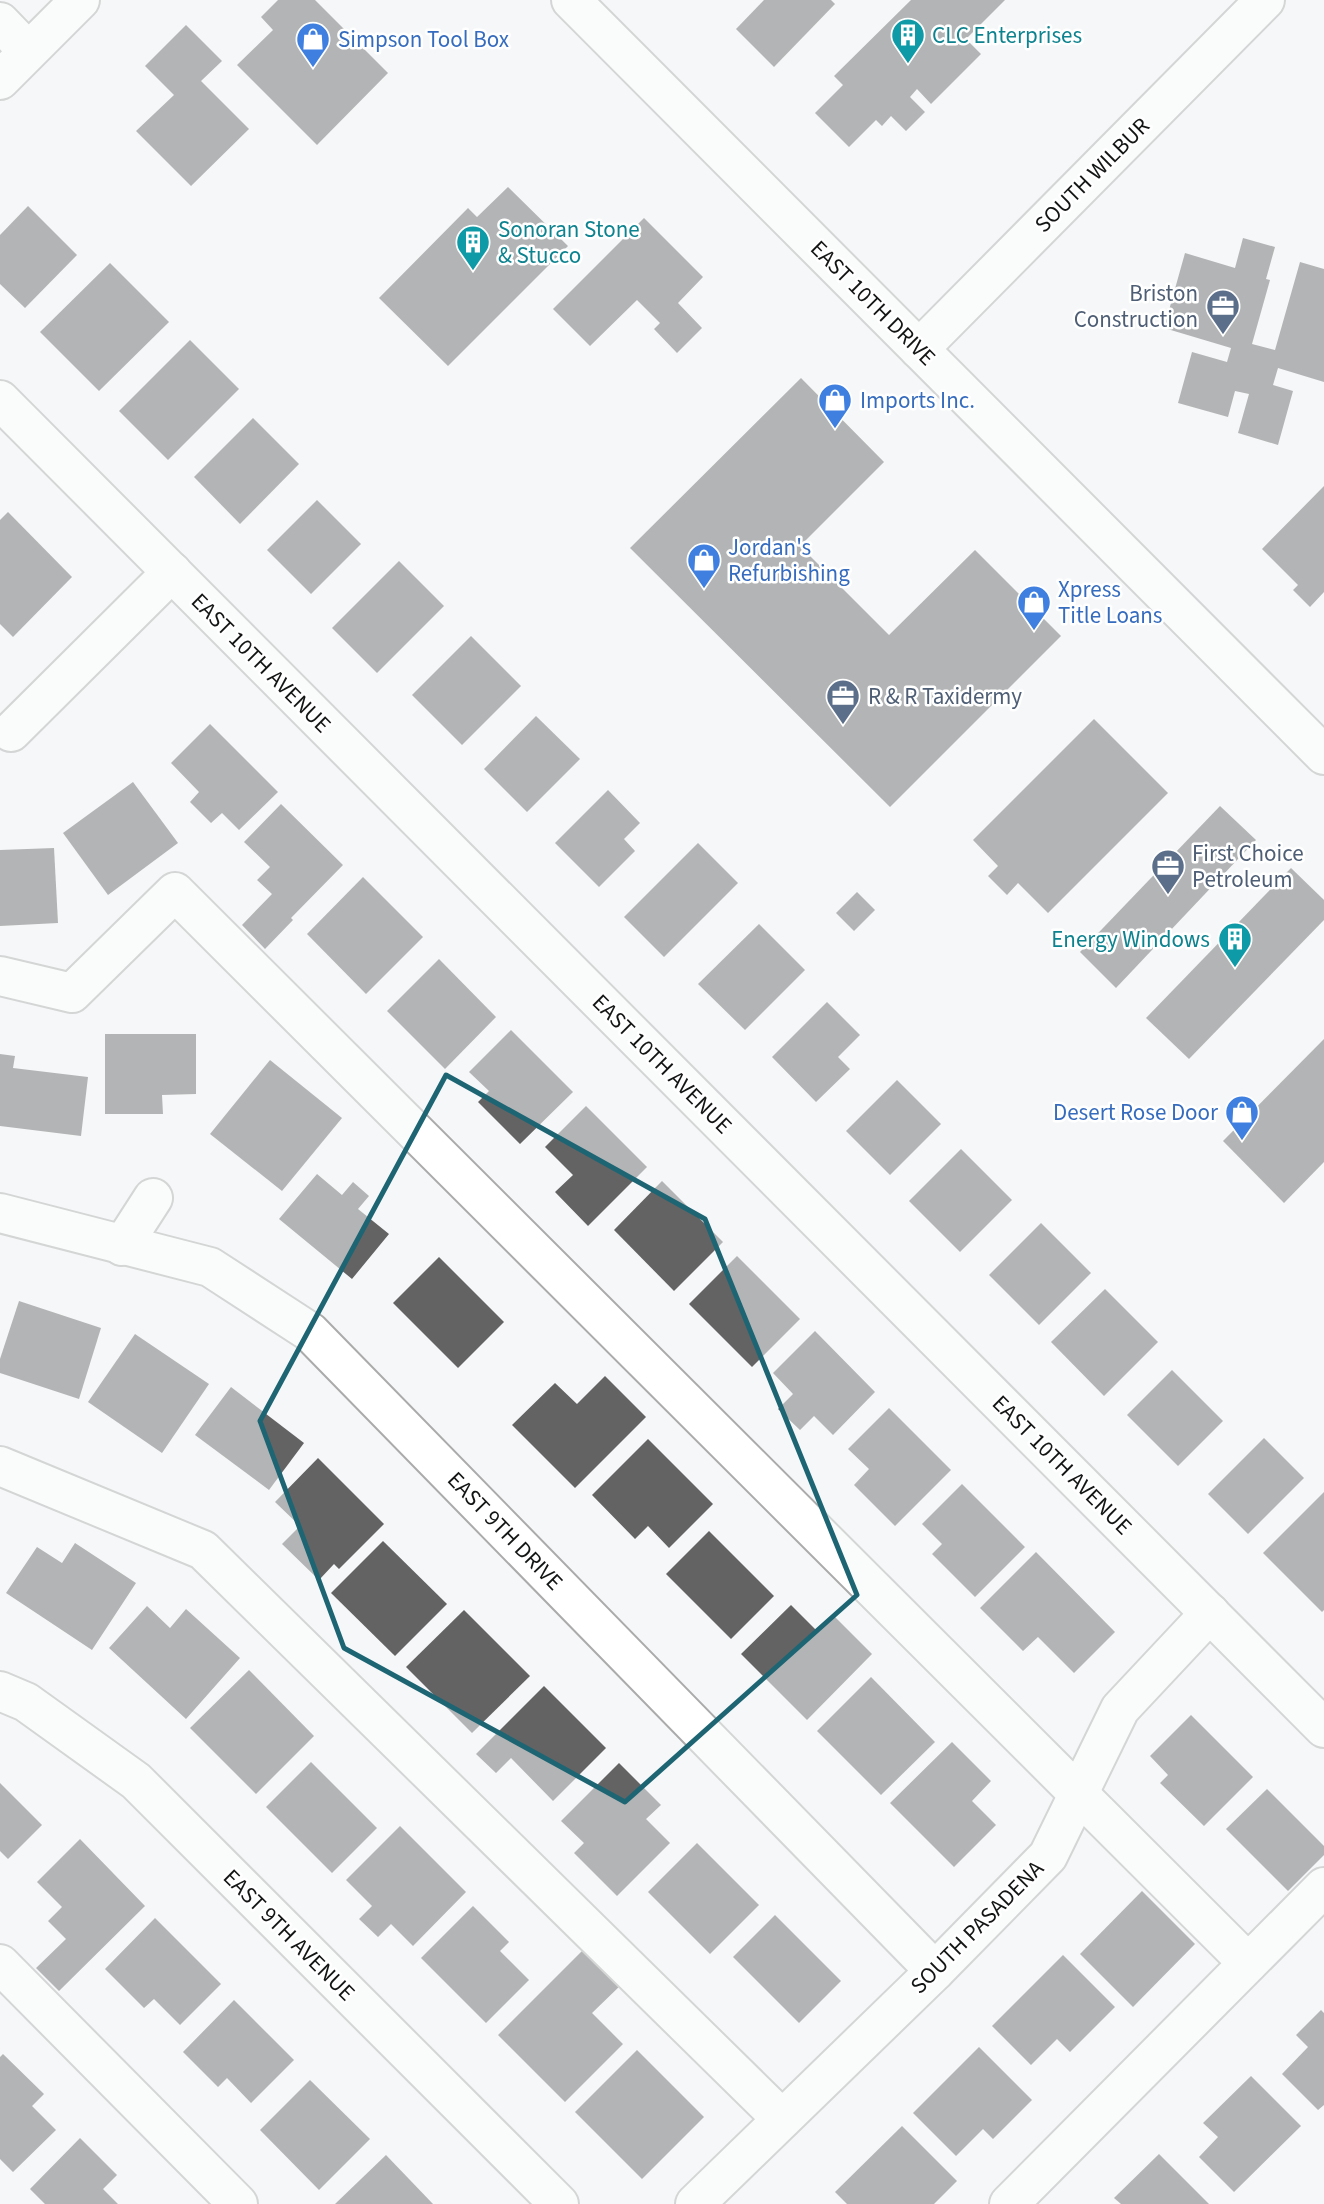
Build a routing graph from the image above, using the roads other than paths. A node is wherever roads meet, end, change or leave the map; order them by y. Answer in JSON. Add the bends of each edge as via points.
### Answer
{"nodes":[{"id":1,"x":80,"y":0,"type":"edge"},
{"id":2,"x":571,"y":0,"type":"edge"},
{"id":3,"x":1265,"y":0,"type":"edge"},
{"id":4,"x":0,"y":22,"type":"edge"},
{"id":5,"x":29,"y":51,"type":"junction"},
{"id":6,"x":0,"y":80,"type":"edge"},
{"id":7,"x":919,"y":349,"type":"junction"},
{"id":8,"x":0,"y":400,"type":"edge"},
{"id":9,"x":172,"y":572,"type":"junction"},
{"id":10,"x":11,"y":732,"type":"dead end"},
{"id":11,"x":1324,"y":755,"type":"edge"},
{"id":12,"x":0,"y":976,"type":"edge"},
{"id":13,"x":153,"y":1198,"type":"dead end"},
{"id":14,"x":0,"y":1213,"type":"edge"},
{"id":15,"x":122,"y":1246,"type":"junction"},
{"id":16,"x":0,"y":1466,"type":"edge"},
{"id":17,"x":1210,"y":1613,"type":"junction"},
{"id":18,"x":0,"y":1691,"type":"edge"},
{"id":19,"x":1324,"y":1728,"type":"edge"},
{"id":20,"x":1079,"y":1793,"type":"junction"},
{"id":21,"x":1324,"y":1887,"type":"edge"},
{"id":22,"x":0,"y":1964,"type":"edge"},
{"id":23,"x":1248,"y":1964,"type":"junction"},
{"id":24,"x":934,"y":1971,"type":"junction"},
{"id":25,"x":782,"y":2119,"type":"junction"},
{"id":26,"x":238,"y":2204,"type":"edge"},
{"id":27,"x":559,"y":2204,"type":"edge"},
{"id":28,"x":695,"y":2204,"type":"edge"},
{"id":29,"x":1009,"y":2204,"type":"edge"}],
"edges":[{"from":1,"to":5,"type":"street"},
{"from":2,"to":7,"type":"street","name":"EAST 10TH DRIVE"},
{"from":3,"to":7,"type":"street","name":"SOUTH WILBUR"},
{"from":4,"to":5,"type":"street"},
{"from":5,"to":6,"type":"street"},
{"from":7,"to":11,"type":"street","name":"EAST 10TH DRIVE"},
{"from":8,"to":9,"type":"street","name":"EAST 10TH AVENUE"},
{"from":9,"to":10,"type":"street"},
{"from":9,"to":17,"type":"street","name":"EAST 10TH AVENUE"},
{"from":12,"to":20,"type":"street","via":[[72,993],[175,892]]},
{"from":13,"to":15,"type":"street"},
{"from":14,"to":15,"type":"street","name":"EAST 9TH DRIVE"},
{"from":15,"to":24,"type":"street","name":"EAST 9TH DRIVE","via":[[210,1267],[310,1332]]},
{"from":16,"to":25,"type":"street","via":[[203,1550]]},
{"from":17,"to":19,"type":"street","name":"EAST 10TH AVENUE"},
{"from":17,"to":20,"type":"street","name":"SOUTH PASADENA","via":[[1120,1709]]},
{"from":18,"to":27,"type":"street","name":"EAST 9TH AVENUE","via":[[26,1702],[136,1782]]},
{"from":20,"to":23,"type":"street"},
{"from":20,"to":24,"type":"street","name":"SOUTH PASADENA","via":[[1048,1856]]},
{"from":21,"to":23,"type":"street"},
{"from":22,"to":26,"type":"street"},
{"from":23,"to":29,"type":"street"},
{"from":24,"to":25,"type":"street","name":"SOUTH PASADENA"},
{"from":25,"to":28,"type":"street","name":"SOUTH PASADENA"}]}
